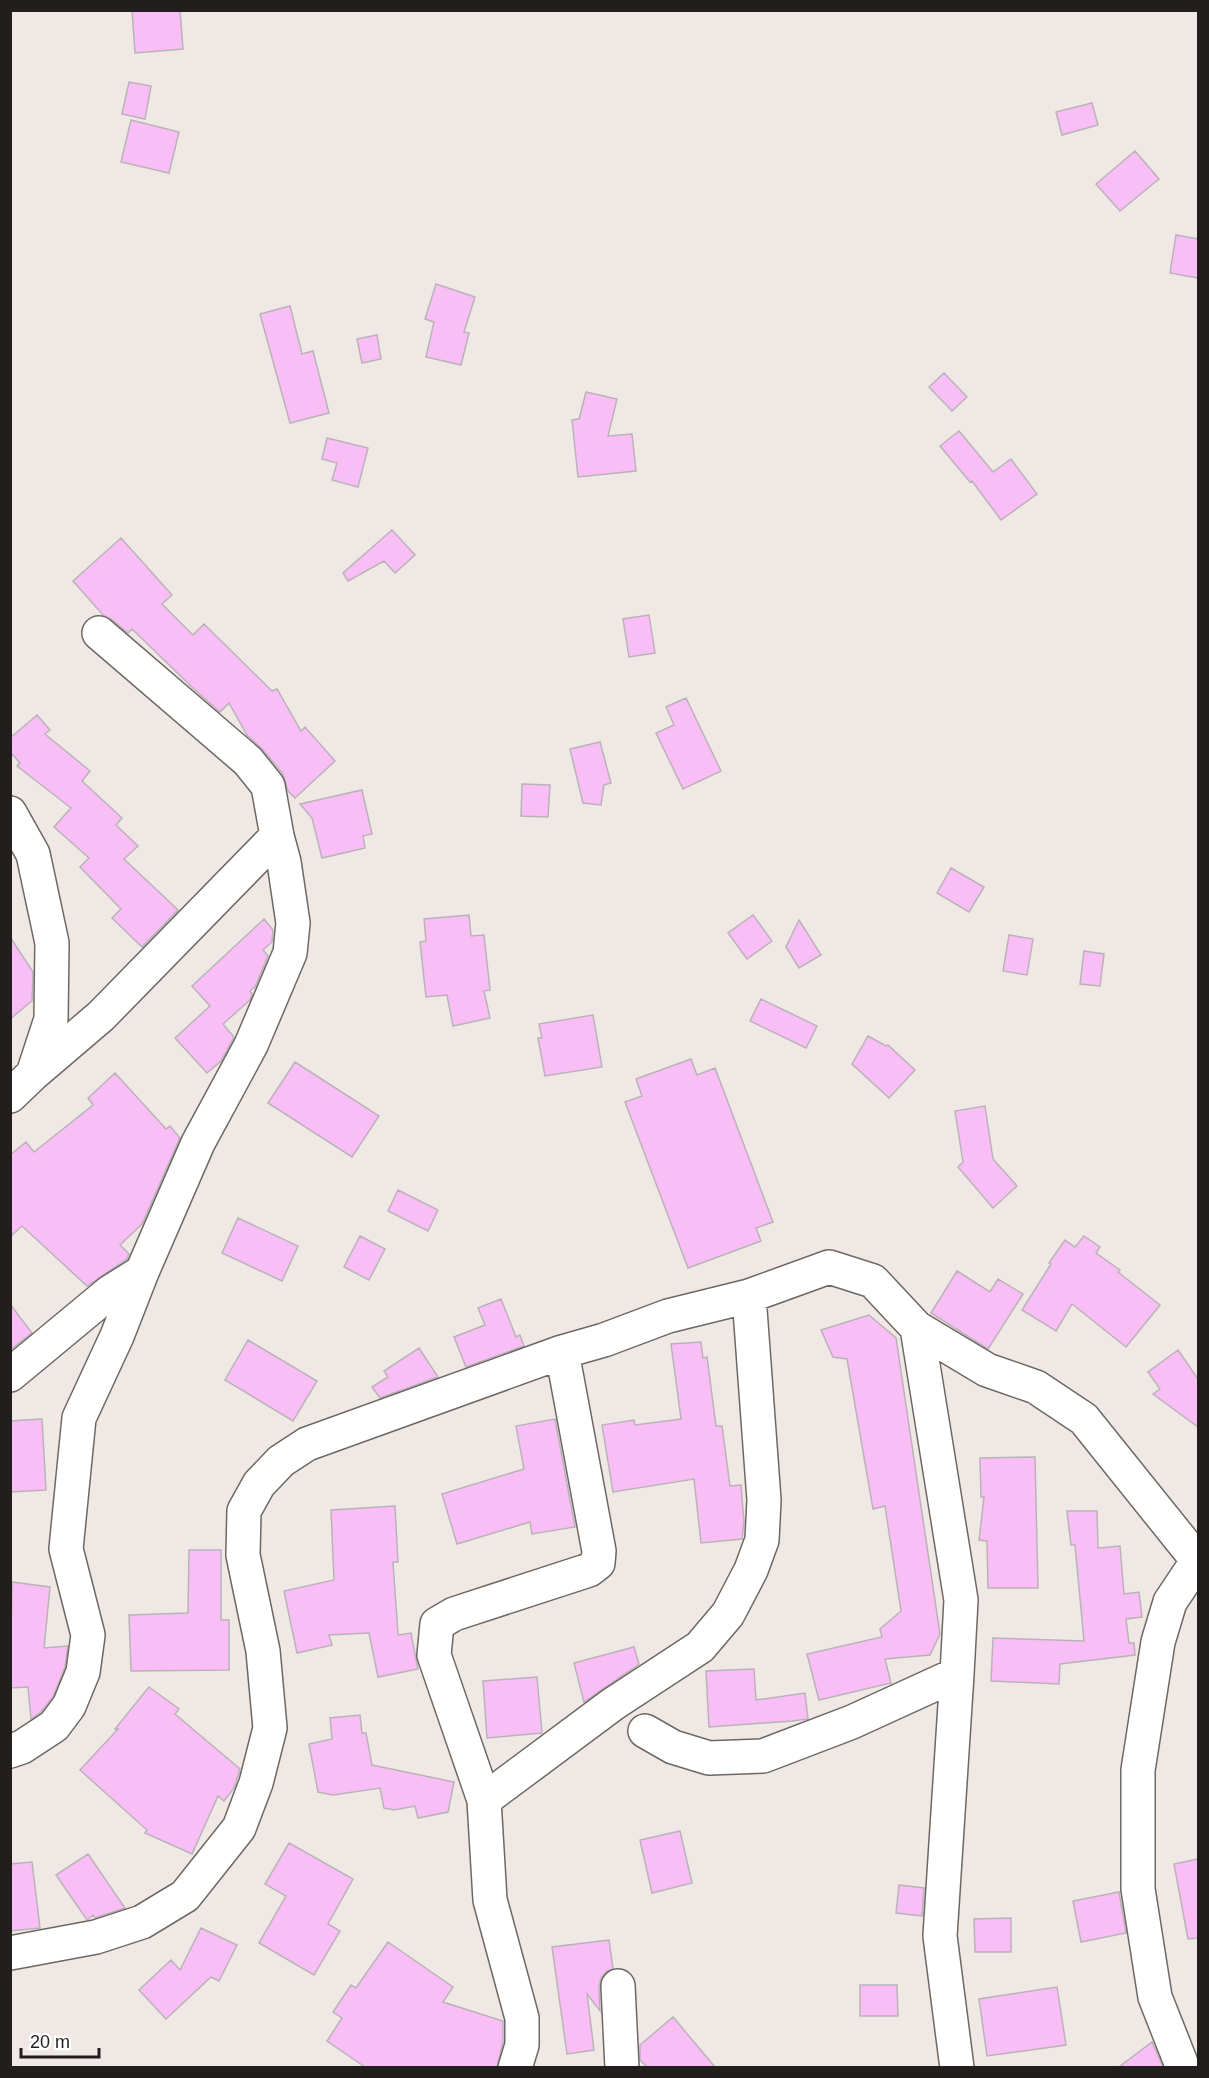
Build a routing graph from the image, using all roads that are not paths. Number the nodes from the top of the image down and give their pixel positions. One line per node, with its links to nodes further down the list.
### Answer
1 (99, 633): 3 (street)
2 (10, 813): 4 (street)
3 (277, 836): 5 (street); 6 (street)
4 (22, 863): 5 (street)
5 (22, 1085)
6 (142, 1272): 10 (street); 14 (street)
7 (749, 1296): 8 (street); 9 (street); 15 (street)
8 (917, 1328): 11 (street); 12 (street)
9 (562, 1352): 15 (street); 16 (street)
10 (10, 1375)
11 (1198, 1560): 21 (street)
12 (957, 1674): 13 (street); 20 (street)
13 (645, 1731)
14 (10, 1751)
15 (484, 1800): 18 (street)
16 (10, 1953)
17 (618, 1986): 19 (street)
18 (515, 2067)
19 (622, 2067)
20 (957, 2067)
21 (1184, 2067)

